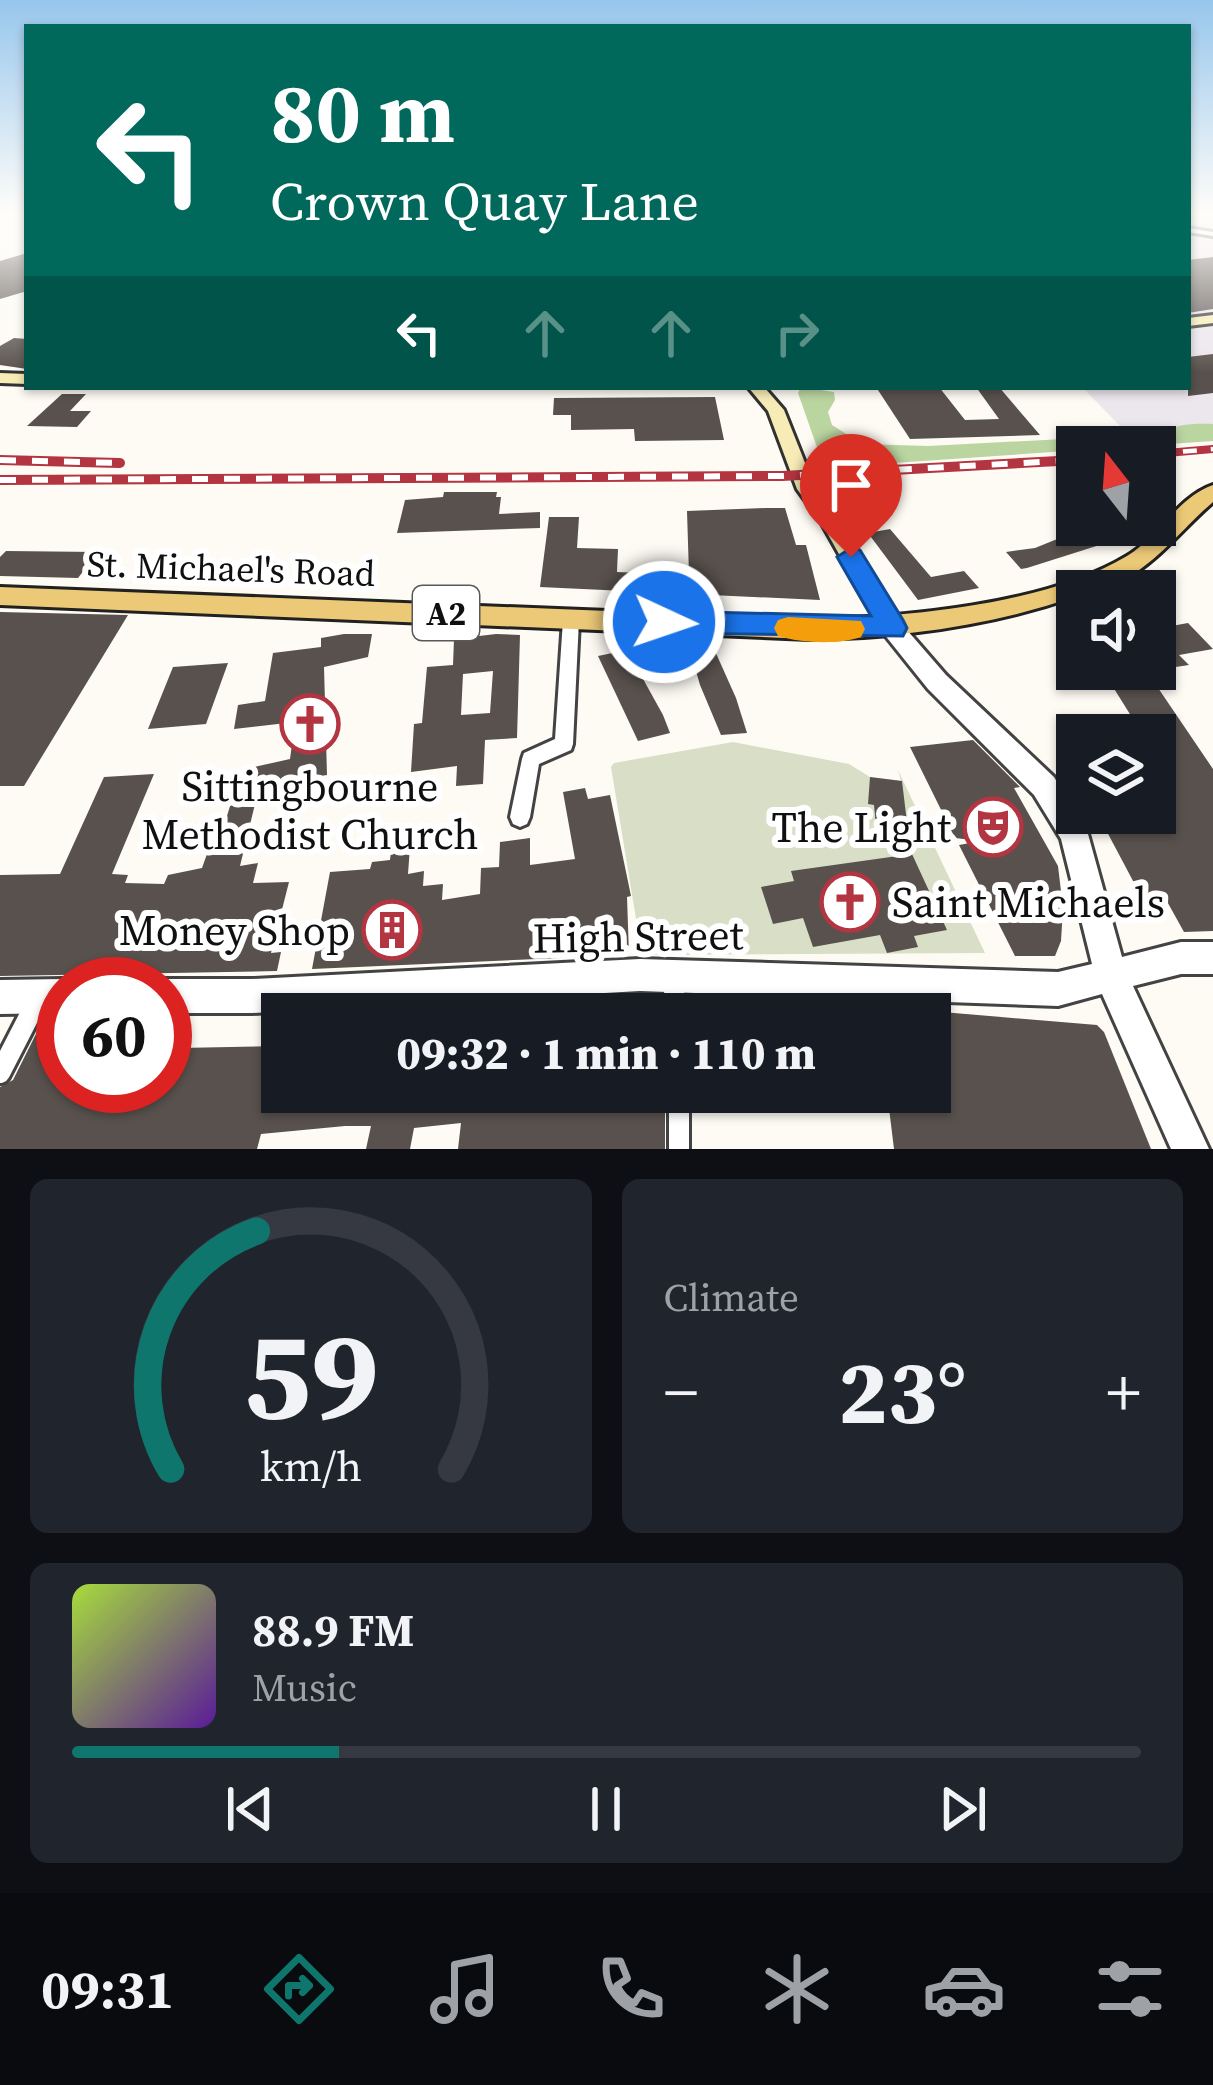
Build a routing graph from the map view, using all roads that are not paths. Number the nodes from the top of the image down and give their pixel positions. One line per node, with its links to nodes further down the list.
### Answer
1 (759, 390): 3 (main road)
2 (779, 390): 3 (main road)
3 (776, 410): 7 (main road)
4 (1213, 492): 7 (main road, St. Michael's Road / A2)
5 (0, 596): 6 (main road, St. Michael's Road / A2)
6 (571, 620): 7 (main road, St. Michael's Road / A2); 8 (street)
7 (892, 628): 10 (street)
8 (520, 817)
9 (1213, 958): 10 (street, High Street)
10 (1112, 979): 12 (street, High Street); 18 (street)
11 (36, 996): 13 (street)
12 (192, 996)
13 (0, 997)
14 (36, 1018): 15 (street)
15 (0, 1072)
16 (679, 1113): 17 (street)
17 (680, 1149)
18 (1190, 1149)

